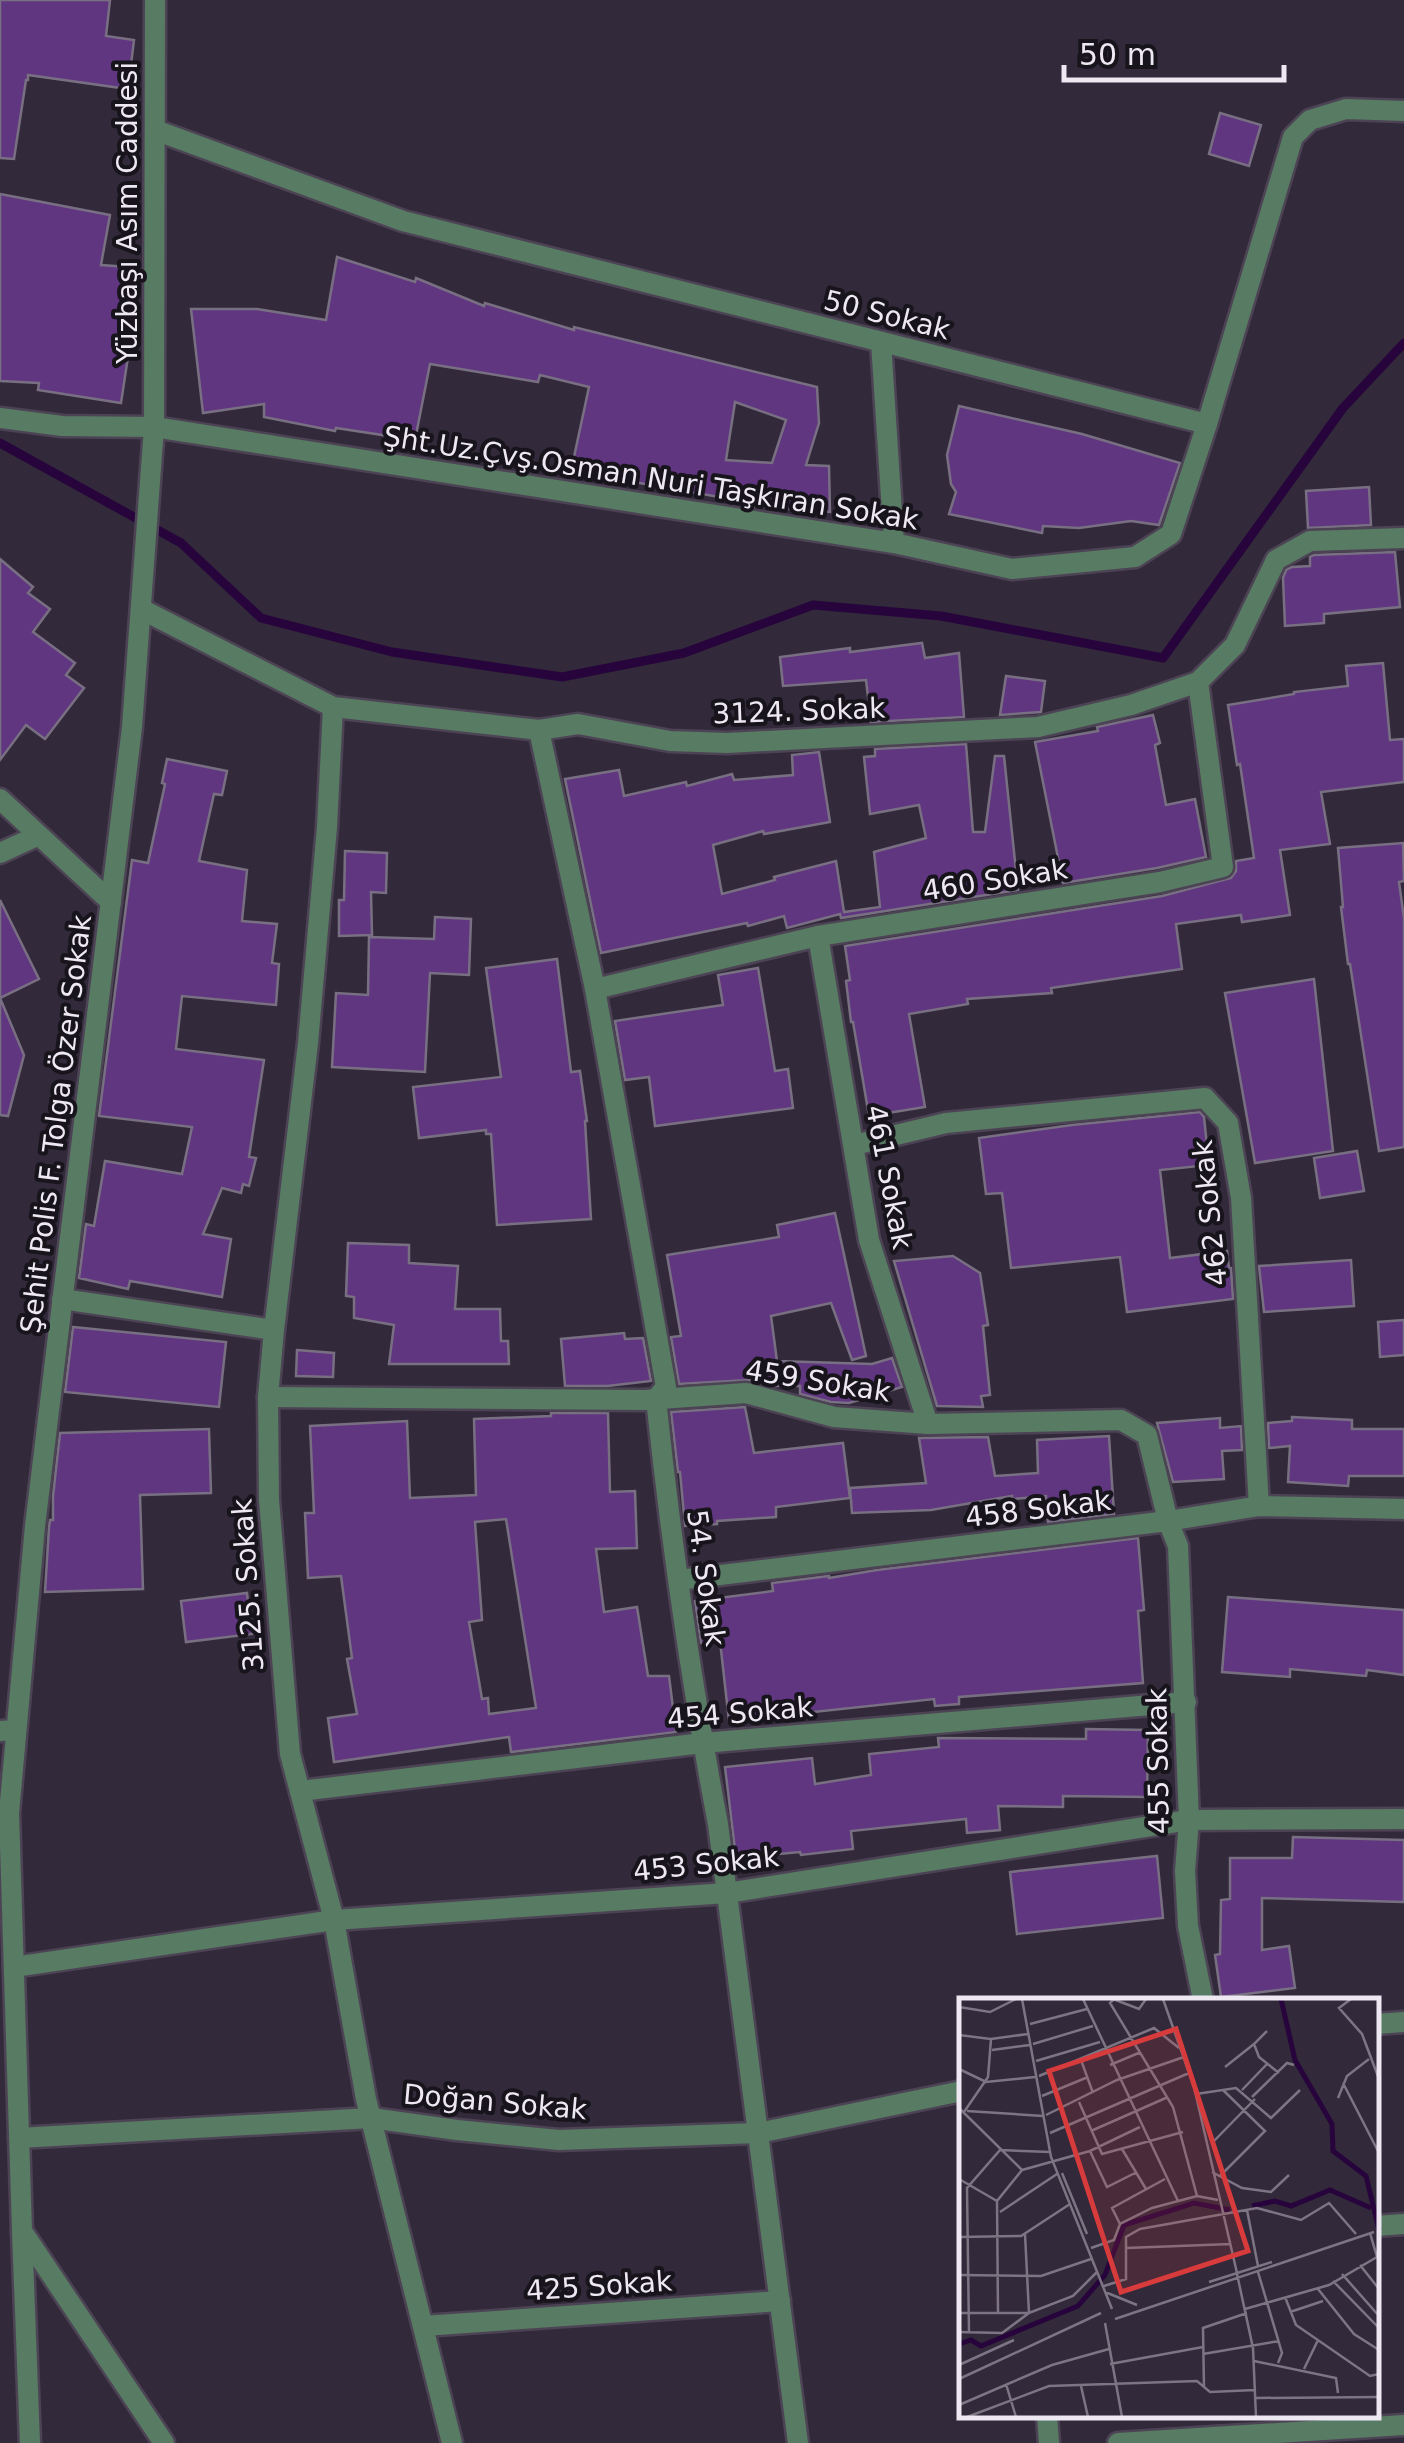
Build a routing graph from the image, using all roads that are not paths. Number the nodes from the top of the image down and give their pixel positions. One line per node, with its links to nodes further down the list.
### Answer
1 (155, 0): 3 (street, Yüzbaşı Asım Caddesi)
2 (1404, 111): 6 (street)
3 (155, 130): 4 (street, 50 Sokak); 7 (street, Yüzbaşı Asım Caddesi)
4 (881, 342): 6 (street, 50 Sokak); 9 (street)
5 (0, 418): 7 (street, Şht.Uz.Çvş.Osman Nuri Taşkıran Sokak)
6 (1207, 424): 9 (street, Şht.Uz.Çvş.Osman Nuri Taşkıran Sokak)
7 (154, 427): 9 (street, Şht.Uz.Çvş.Osman Nuri Taşkıran Sokak); 10 (street, Şehit Polis F. Tolga Özer Sokak)
8 (1404, 538): 11 (street, 3124. Sokak)
9 (894, 543)
10 (141, 609): 12 (street, 3124. Sokak); 17 (street, Şehit Polis F. Tolga Özer Sokak)
11 (1198, 682): 13 (street, 3124. Sokak); 18 (street, 460 Sokak)
12 (333, 707): 13 (street, 3124. Sokak); 22 (street, 3125. Sokak)
13 (539, 730): 19 (street, 54. Sokak)
14 (0, 799): 15 (street)
15 (37, 836): 16 (street); 17 (street)
16 (0, 852)
17 (110, 902): 21 (street, Şehit Polis F. Tolga Özer Sokak)
18 (818, 936): 19 (street, 460 Sokak); 20 (street, 461 Sokak)
19 (595, 988): 24 (street, 54. Sokak)
20 (854, 1145): 25 (street, 461 Sokak); 26 (street, 462 Sokak)
21 (62, 1299): 22 (street); 31 (street, Şehit Polis F. Tolga Özer Sokak)
22 (274, 1330): 23 (street, 3125. Sokak)
23 (268, 1397): 24 (street, 459 Sokak); 33 (street, 3125. Sokak)
24 (656, 1399): 25 (street, 459 Sokak); 29 (street, 54. Sokak)
25 (928, 1424): 28 (street, 459 Sokak)
26 (1259, 1506): 27 (street, 458 Sokak); 28 (street, 458 Sokak)
27 (1404, 1509)
28 (1168, 1521): 29 (street, 458 Sokak); 30 (street, 455 Sokak)
29 (678, 1580): 32 (street, 54. Sokak)
30 (1186, 1702): 32 (street, 454 Sokak); 34 (street, 455 Sokak)
31 (8, 1730): 38 (street, Şehit Polis F. Tolga Özer Sokak)
32 (702, 1743): 33 (street, 454 Sokak); 36 (street, 54. Sokak)
33 (300, 1791): 37 (street, 3125. Sokak)
34 (1189, 1820): 35 (street, 453 Sokak); 36 (street, 453 Sokak); 39 (street, 455 Sokak)
35 (1404, 1820)
36 (727, 1893): 37 (street, 453 Sokak); 44 (street, 54. Sokak)
37 (334, 1920): 38 (street, 453 Sokak); 43 (street, 3125. Sokak)
38 (14, 1967): 45 (street, Şehit Polis F. Tolga Özer Sokak)
39 (1204, 1998)
40 (1404, 2022): 41 (street)
41 (1379, 2024)
42 (959, 2091): 44 (street, Doğan Sokak)
43 (371, 2118): 44 (street, Doğan Sokak); 45 (street, Doğan Sokak); 50 (street, 3125. Sokak)
44 (758, 2133): 49 (street, 54. Sokak)
45 (19, 2138): 48 (street, Şehit Polis F. Tolga Özer Sokak)
46 (1404, 2224): 47 (street)
47 (1379, 2226)
48 (22, 2232): 53 (street, Şehit Polis F. Tolga Özer Sokak); 54 (street)
49 (780, 2301): 50 (street, 425 Sokak); 56 (street, 54. Sokak)
50 (423, 2326): 55 (street, 3125. Sokak)
51 (1047, 2418): 57 (street)
52 (1404, 2425): 58 (street)
53 (30, 2443)
54 (164, 2443)
55 (452, 2443)
56 (798, 2443)
57 (1049, 2443)
58 (1118, 2443)

